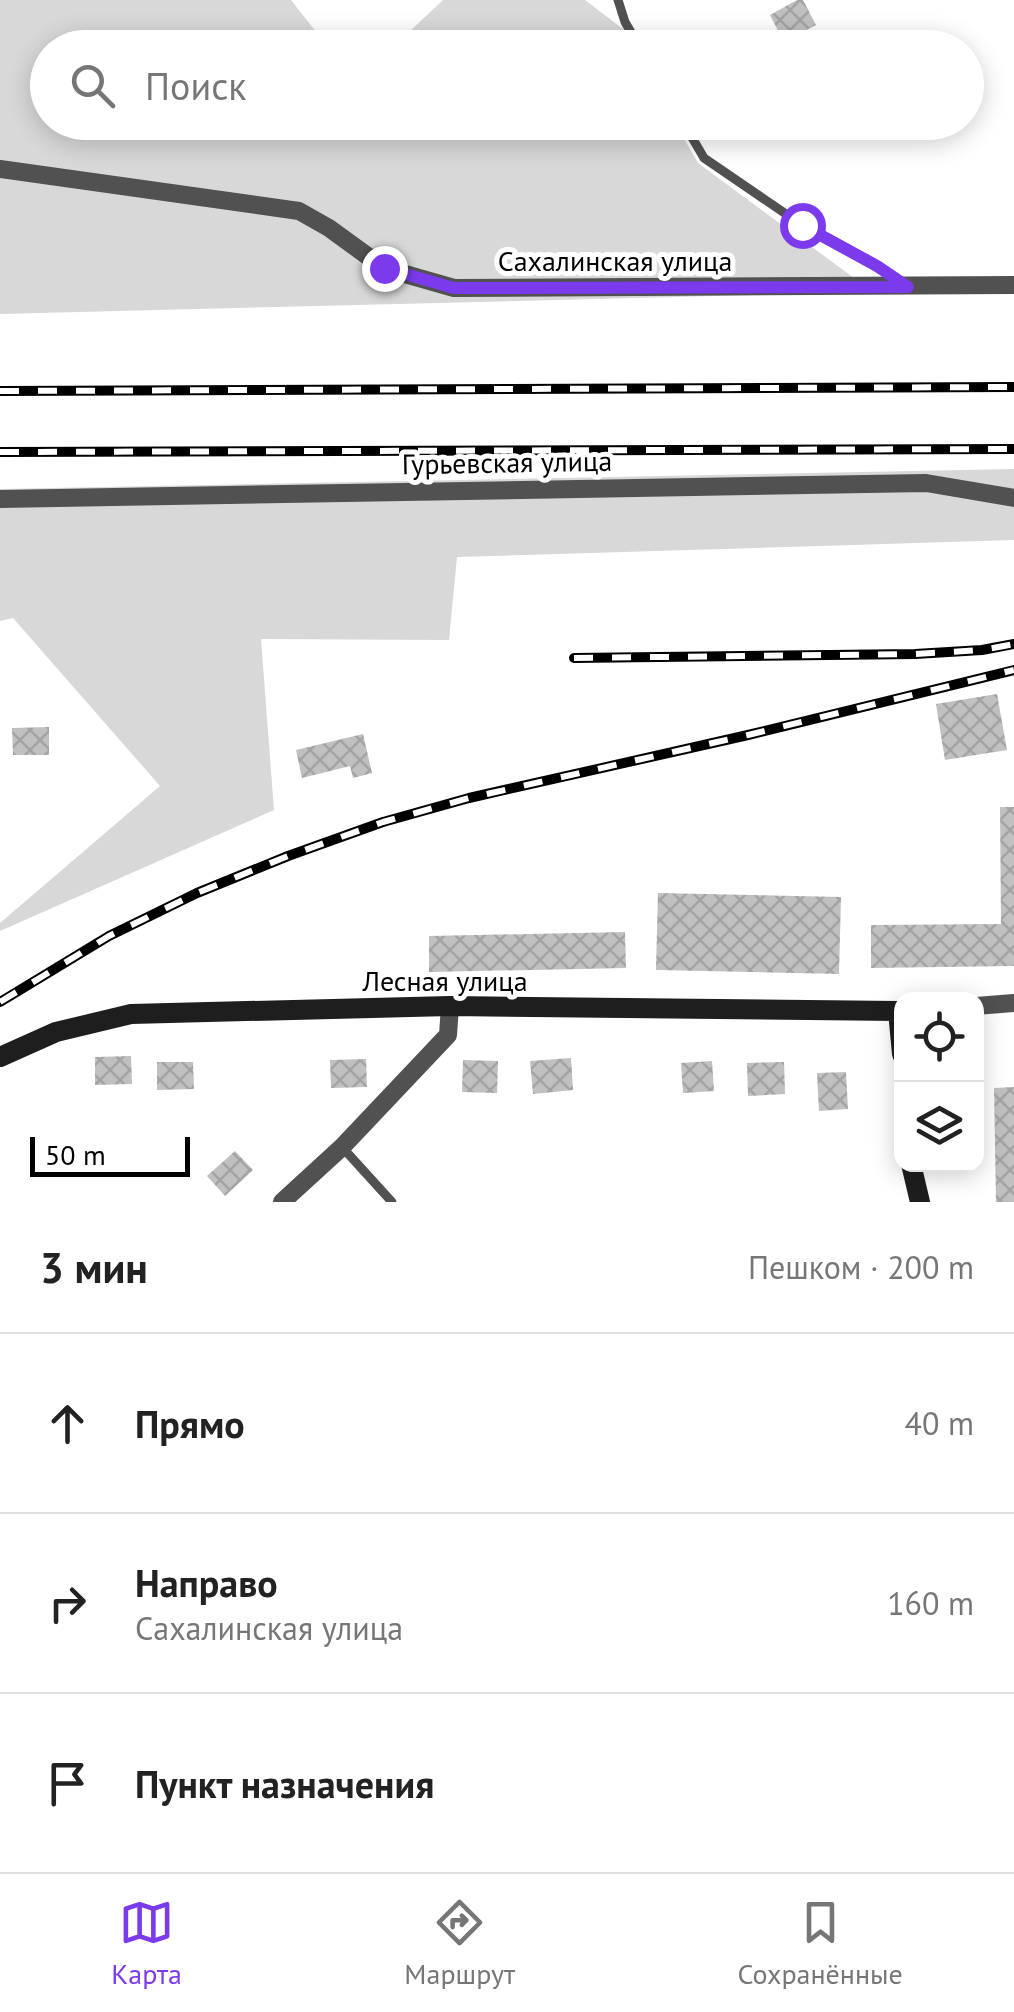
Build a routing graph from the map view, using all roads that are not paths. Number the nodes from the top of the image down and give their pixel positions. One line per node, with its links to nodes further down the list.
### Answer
1 (618, 0): 2 (lane)
2 (630, 30)
3 (694, 140): 6 (lane)
4 (0, 169): 6 (street, Сахалинская улица)
5 (1014, 284): 6 (street, Сахалинская улица)
6 (908, 287)
7 (0, 498): 8 (street, Гурьевская улица)
8 (1014, 498)
9 (1014, 1003): 10 (street)
10 (984, 1005)
11 (450, 1006): 12 (main road, Лесная улица); 13 (main road, Лесная улица); 14 (street)
12 (894, 1011)
13 (0, 1057)
14 (342, 1147): 16 (street); 17 (lane)
15 (913, 1172): 18 (main road)
16 (282, 1202)
17 (392, 1202)
18 (920, 1202)

